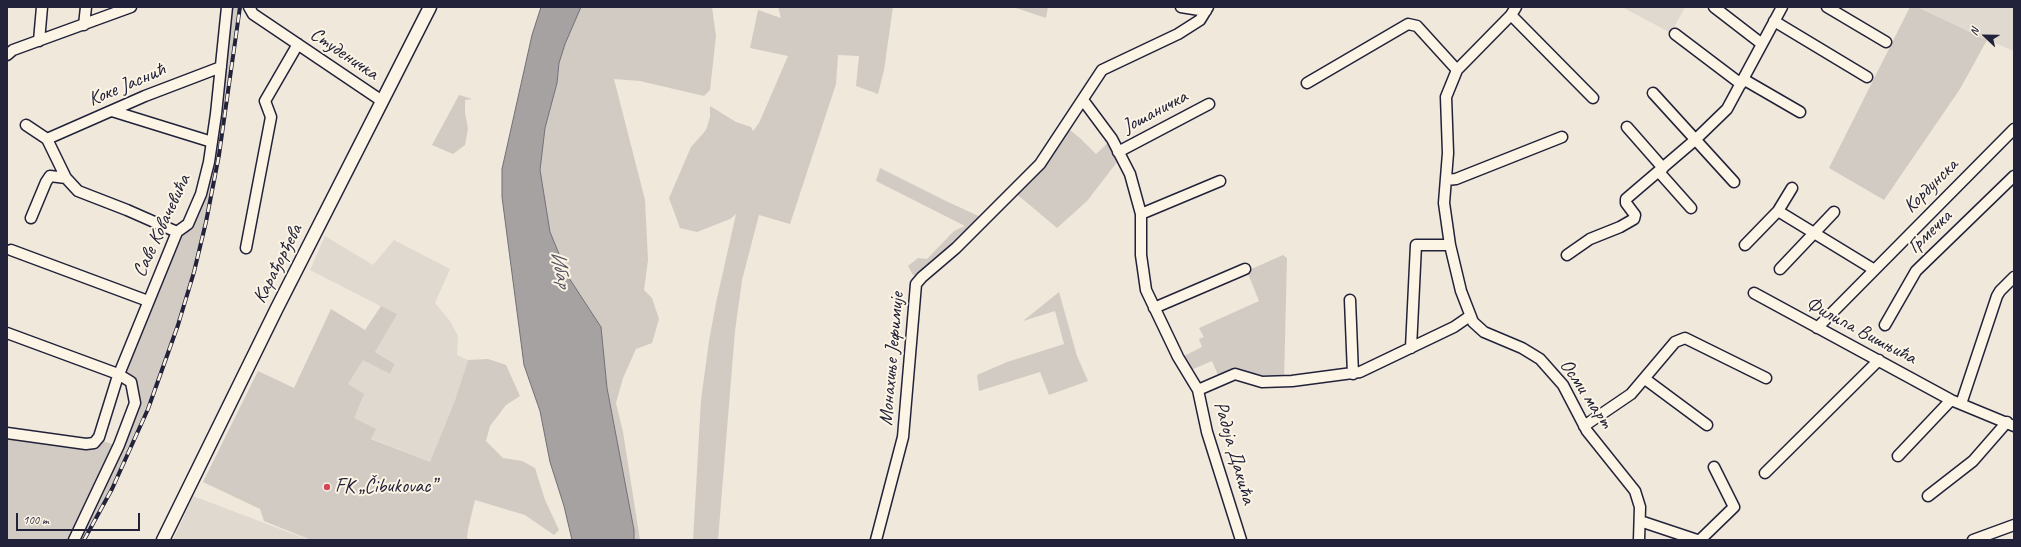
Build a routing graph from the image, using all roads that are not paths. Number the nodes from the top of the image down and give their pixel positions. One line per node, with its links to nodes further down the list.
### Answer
1 (42, 7): 16 (street)
2 (86, 7): 14 (street)
3 (131, 7): 14 (street)
4 (227, 7): 21 (street, Саве Ковачевића)
5 (249, 7): 18 (street, Студеничка)
6 (430, 7): 29 (street, Карађорђева)
7 (1181, 7): 11 (street)
8 (1714, 7): 19 (street)
9 (1782, 7): 13 (street)
10 (1827, 7): 17 (street)
11 (1207, 9): 28 (street)
12 (1514, 11): 22 (street, Осми март); 27 (street, Осми март)
13 (1774, 21): 19 (street); 23 (street)
14 (84, 25): 16 (street)
15 (1675, 34): 24 (street)
16 (38, 41): 20 (street)
17 (1886, 42)
18 (298, 44): 29 (street, Студеничка); 57 (street)
19 (1762, 44): 24 (street)
20 (7, 55)
21 (221, 67): 31 (street, Коке Јаснић); 39 (street, Саве Ковачевића)
22 (1457, 70): 25 (street); 44 (street, Осми март)
23 (1867, 77)
24 (1742, 81): 32 (street); 38 (street)
25 (1307, 83)
26 (1653, 93): 38 (street)
27 (1593, 98)
28 (1083, 100): 40 (street, Јошаничка); 92 (street, Монахиње Јефимије)
29 (382, 101): 91 (street, Карађорђева)
30 (1209, 104): 40 (street, Јошаничка)
31 (112, 111): 37 (street, Коке Јаснић); 39 (street)
32 (1800, 112)
33 (26, 125): 37 (street)
34 (1627, 127): 41 (street)
35 (2014, 129): 62 (street, Кордунска)
36 (1562, 137): 44 (street)
37 (48, 139): 43 (street)
38 (1695, 140): 41 (street); 46 (street)
39 (212, 142): 53 (street, Саве Ковачевића)
40 (1118, 152): 51 (street, Јошаничка)
41 (1661, 170): 48 (street); 59 (street)
42 (2014, 176): 69 (street, Грмечка)
43 (66, 178): 52 (street); 53 (street)
44 (1446, 180): 55 (street, Осми март)
45 (1220, 181): 51 (street)
46 (1734, 182)
47 (1792, 188): 49 (street)
48 (1691, 208)
49 (1778, 211): 54 (street); 56 (street)
50 (1834, 212): 54 (street)
51 (1141, 214): 67 (street, Јошаничка)
52 (31, 218)
53 (176, 232): 66 (street, Саве Ковачевића)
54 (1814, 232): 61 (street); 62 (street)
55 (1450, 245): 68 (street, Осми март); 72 (street)
56 (1745, 245)
57 (246, 248)
58 (11, 250): 66 (street)
59 (1567, 255)
60 (1245, 269): 67 (street)
61 (1780, 269)
62 (1873, 269): 70 (street, Кордунска)
63 (2014, 277): 79 (street)
64 (1754, 294): 70 (street, Филипа Вишњића)
65 (1350, 300): 75 (street)
66 (148, 301): 74 (street, Саве Ковачевића)
67 (1154, 308): 78 (street, Јошаничка)
68 (1470, 316): 72 (street, Радоја Дакића); 82 (street, Осми март)
69 (1885, 325)
70 (1817, 328): 73 (street, Филипа Вишњића)
71 (7, 333): 74 (street)
72 (1411, 348): 75 (street, Радоја Дакића)
73 (1879, 360): 79 (street, Филипа Вишњића); 86 (street)
74 (118, 374): 83 (street, Саве Ковачевића); 90 (street)
75 (1353, 374): 78 (street, Радоја Дакића)
76 (1766, 378): 77 (street)
77 (1645, 379): 81 (street); 82 (street)
78 (1198, 390): 93 (street, Радоја Дакића)
79 (1956, 402): 80 (street, Филипа Вишњића); 84 (street)
80 (2012, 422): 87 (street)
81 (1707, 425)
82 (1584, 426): 88 (street, Осми март)
83 (7, 433)
84 (1898, 456)
85 (1714, 467): 96 (street)
86 (1765, 473)
87 (1928, 496)
88 (1640, 521): 94 (street, Осми март); 95 (street)
89 (2014, 525): 97 (street)
90 (74, 540)
91 (163, 540)
92 (876, 540)
93 (1241, 540)
94 (1639, 540)
95 (1697, 540)
96 (1700, 540)
97 (1973, 540)

